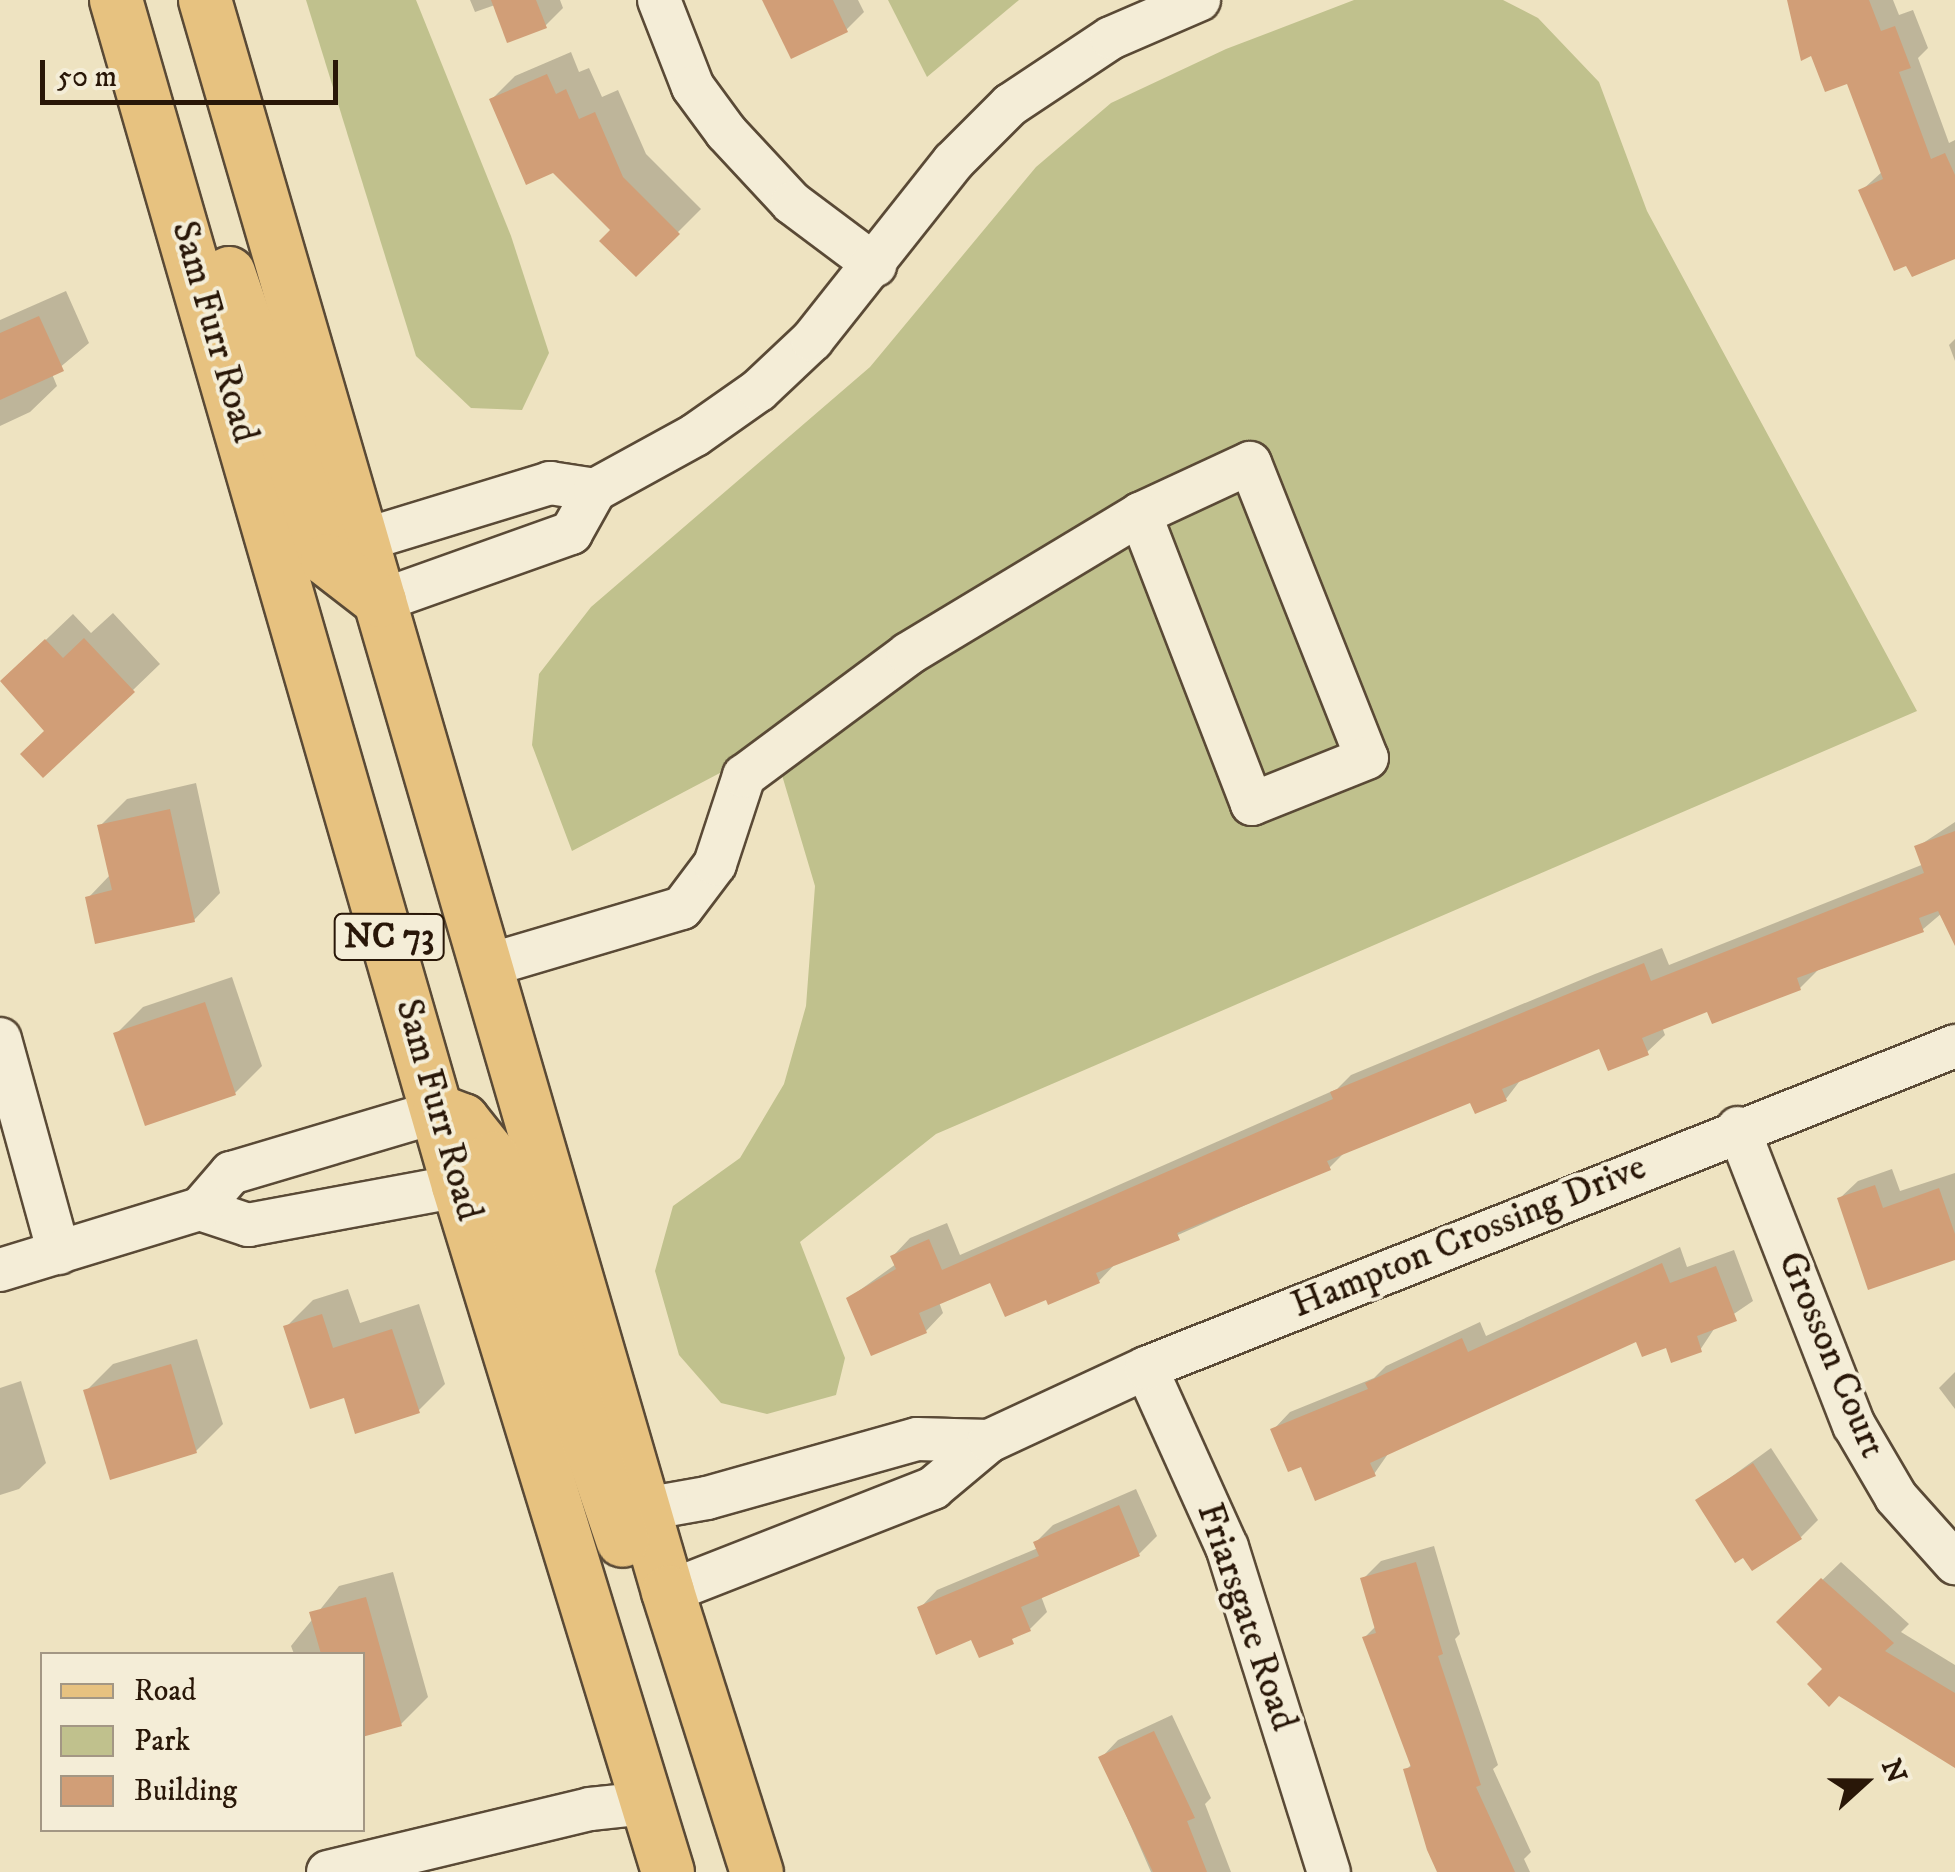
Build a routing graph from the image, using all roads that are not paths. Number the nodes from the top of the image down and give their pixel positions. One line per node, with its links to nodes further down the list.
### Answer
1 (116, 0): 14 (main road, Sam Furr Road / NC 73)
2 (126, 0): 10 (main road)
3 (205, 0): 9 (main road, NC 73)
4 (659, 0): 6 (street)
5 (1199, 0): 6 (street)
6 (875, 265): 7 (street)
7 (595, 490): 9 (street); 10 (street)
8 (1140, 514): 8 (street); 11 (street)
9 (364, 540): 10 (main road, NC 73)
10 (380, 601): 11 (main road, NC 73)
11 (486, 966): 22 (main road, NC 73)
12 (0, 1039): 18 (street)
13 (1955, 1046): 15 (street, Hampton Crossing Drive)
14 (439, 1111): 16 (main road, Sam Furr Road / NC 73); 17 (street); 28 (main road)
15 (1738, 1128): 20 (street, Hampton Crossing Drive); 23 (street, Grosson Court)
16 (458, 1186): 17 (street); 25 (main road, Sam Furr Road / NC 73)
17 (200, 1209): 18 (street)
18 (58, 1253): 19 (street)
19 (0, 1270)
20 (1146, 1368): 21 (street, Hampton Crossing Drive); 29 (street, Friarsgate Road)
21 (989, 1441): 22 (street, Hampton Crossing Drive); 24 (street, Hampton Crossing Drive)
22 (645, 1508): 24 (main road, NC 73)
23 (1955, 1564)
24 (668, 1592): 28 (main road, NC 73)
25 (646, 1803): 26 (street); 27 (main road, Sam Furr Road / NC 73)
26 (339, 1870)
27 (668, 1872)
28 (756, 1872)
29 (1329, 1872)

